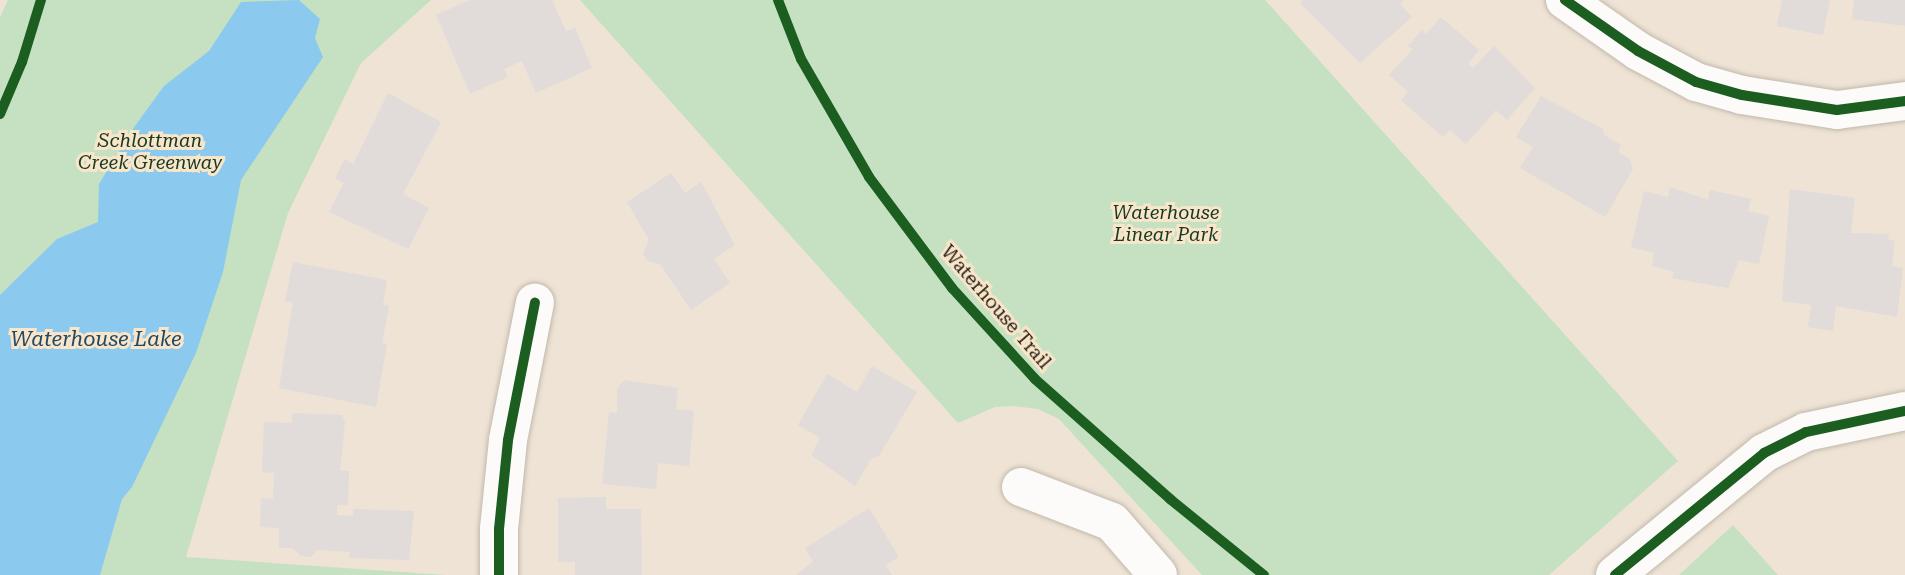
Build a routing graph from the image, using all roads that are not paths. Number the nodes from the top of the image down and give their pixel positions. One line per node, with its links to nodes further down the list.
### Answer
1 (1565, 0): 2 (street)
2 (1905, 101)
3 (535, 303): 6 (street)
4 (1905, 411): 8 (street)
5 (1021, 487): 7 (street)
6 (499, 575)
7 (1158, 575)
8 (1615, 575)

